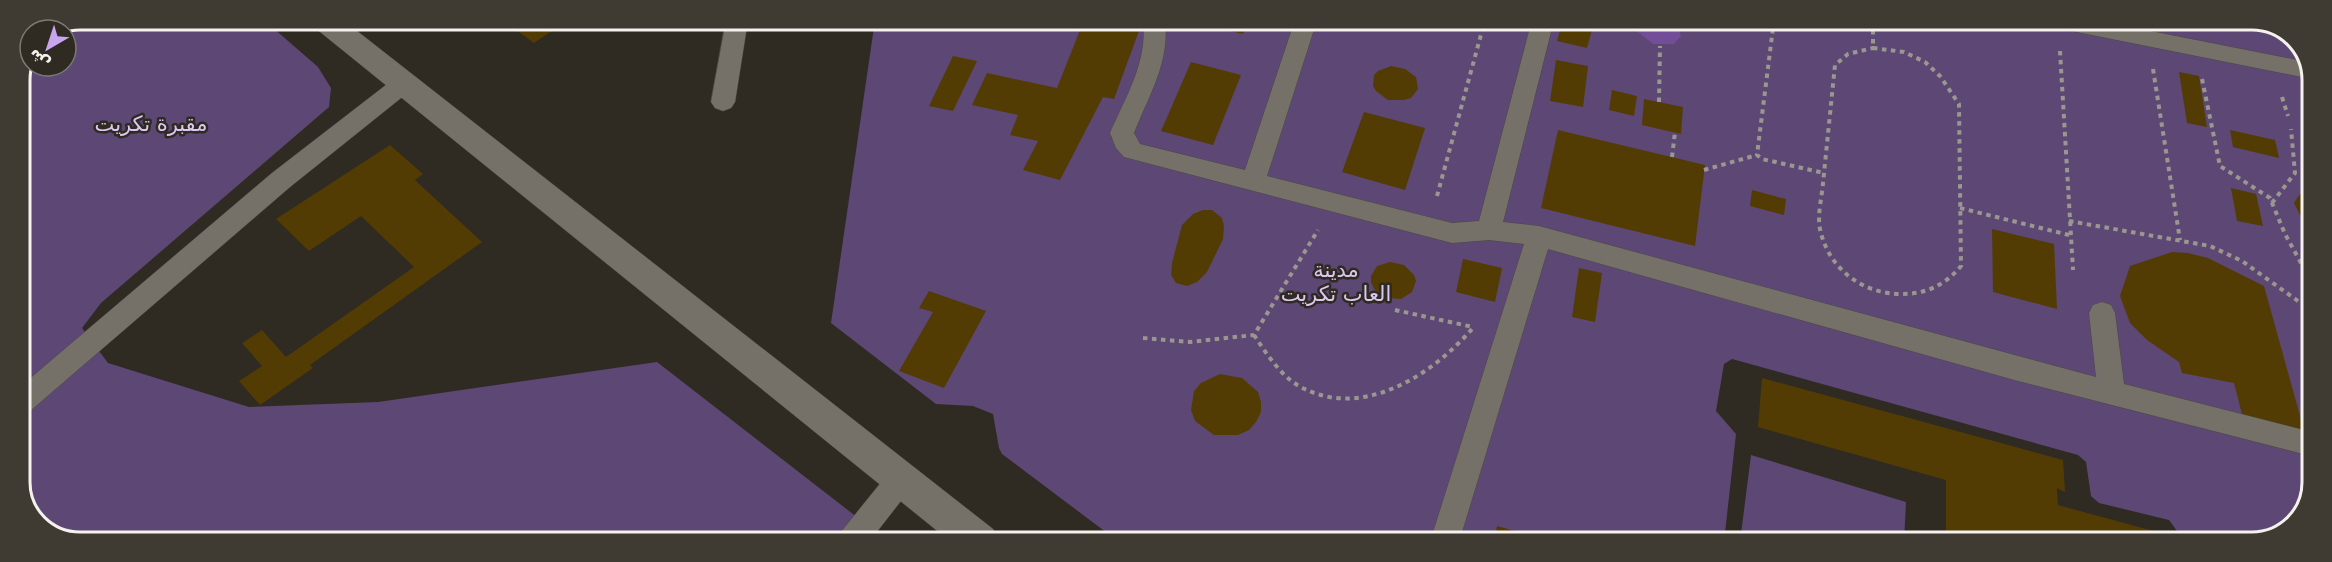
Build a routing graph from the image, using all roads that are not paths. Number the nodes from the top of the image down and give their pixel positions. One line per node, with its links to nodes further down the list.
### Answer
1 (336, 30): 8 (street)
2 (735, 30): 9 (lane)
3 (1155, 30): 10 (lane)
4 (1303, 30): 10 (lane)
5 (1540, 30): 11 (lane)
6 (2107, 30): 7 (lane)
7 (2300, 69)
8 (403, 84): 15 (lane); 17 (street)
9 (723, 102)
10 (1253, 182): 11 (lane)
11 (1489, 230): 12 (lane)
12 (1539, 236): 14 (lane); 20 (lane)
13 (2102, 313): 14 (lane)
14 (2110, 392): 16 (lane)
15 (30, 393)
16 (2302, 442)
17 (901, 480): 18 (lane); 19 (street)
18 (859, 532)
19 (967, 532)
20 (1447, 532)

